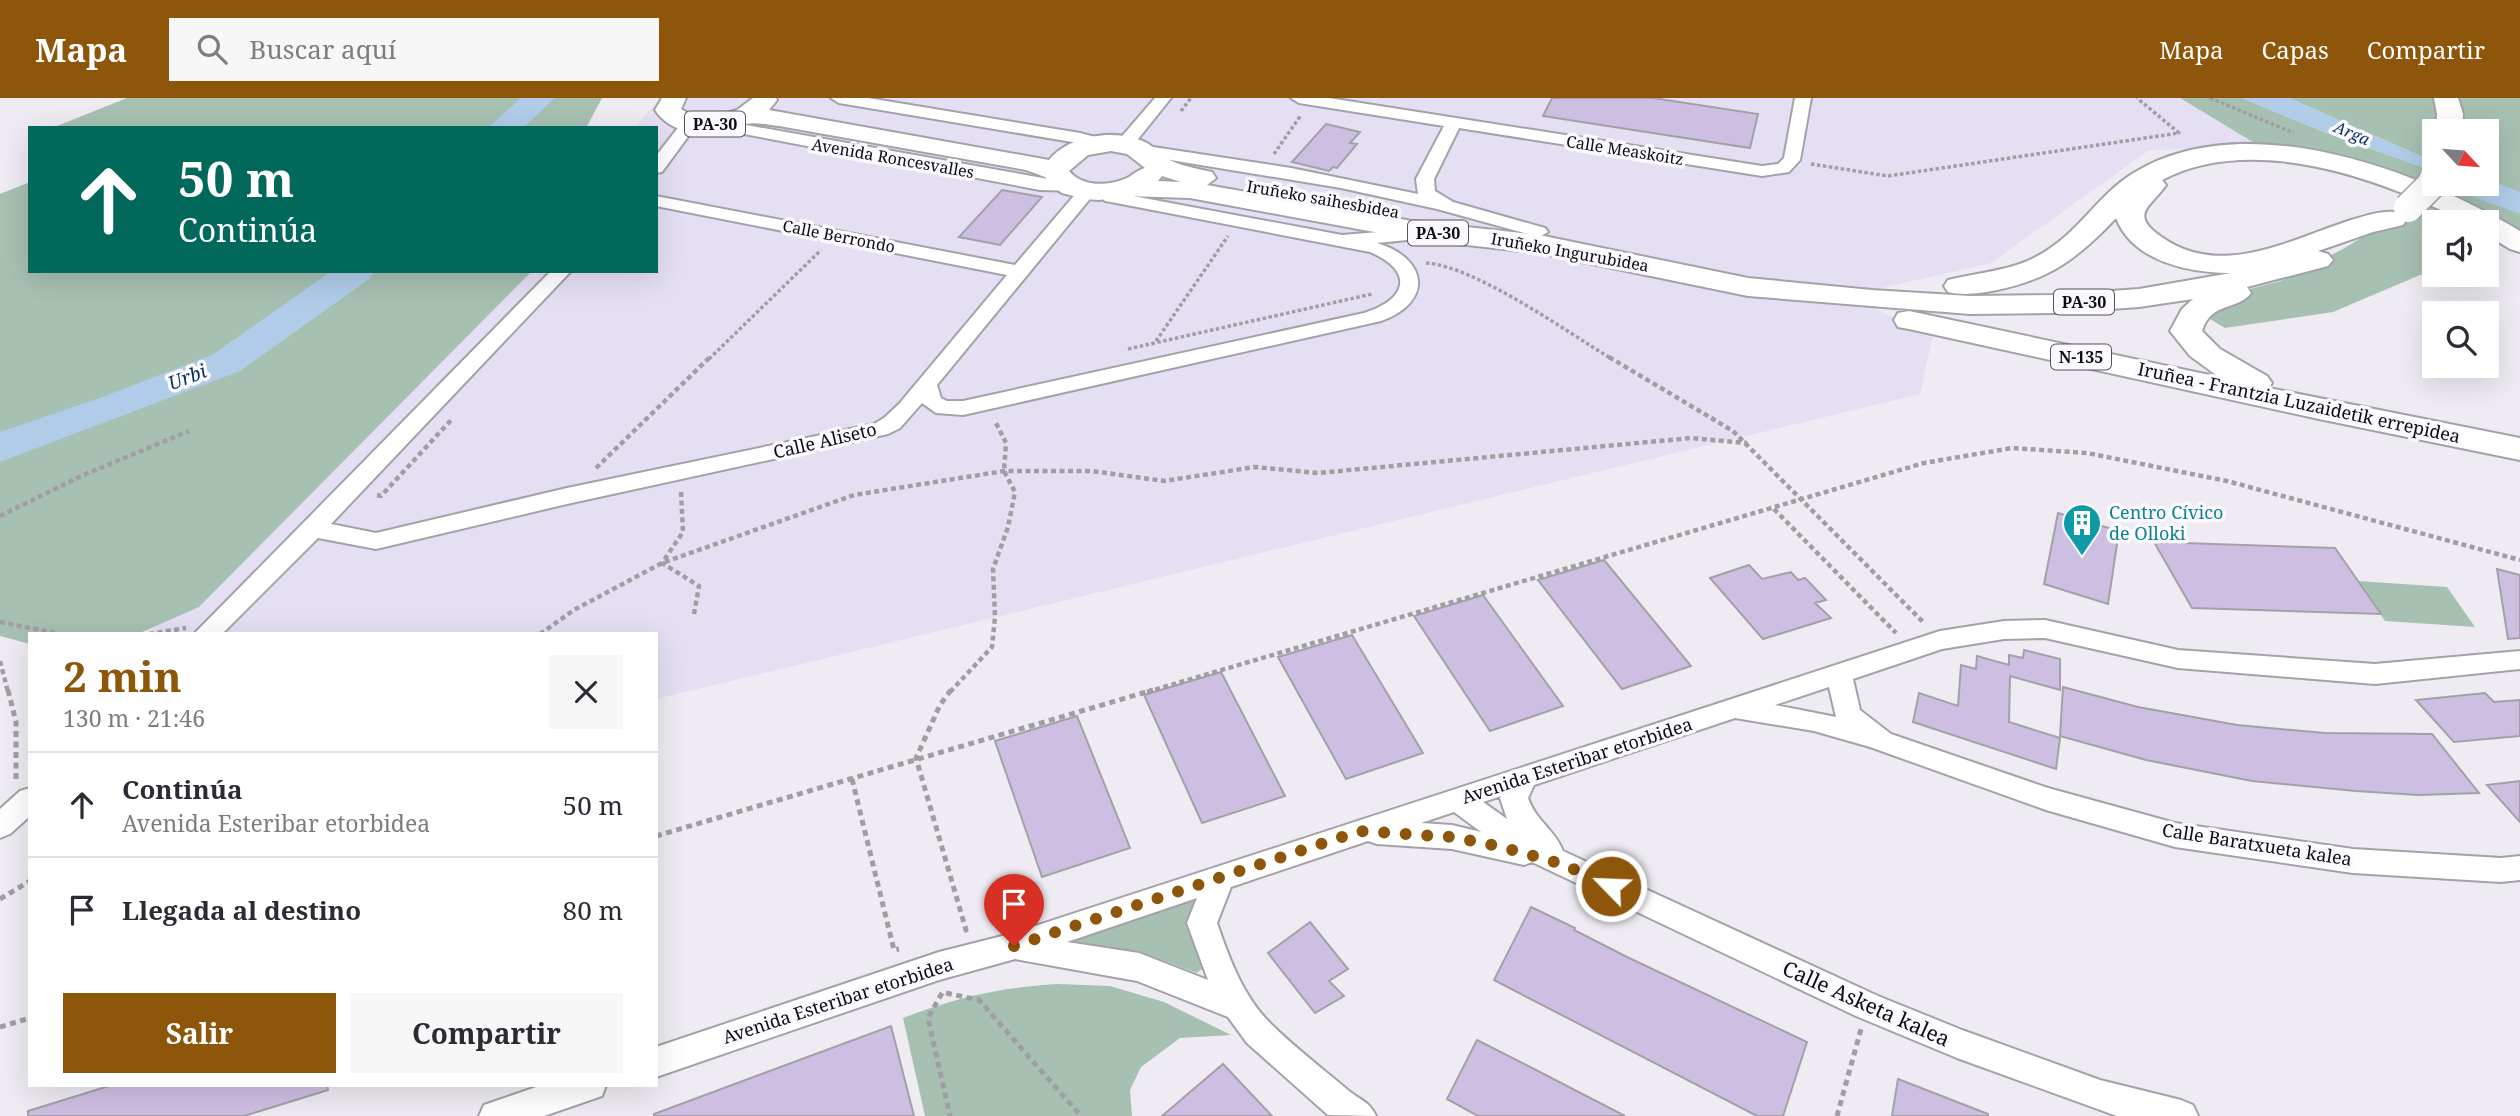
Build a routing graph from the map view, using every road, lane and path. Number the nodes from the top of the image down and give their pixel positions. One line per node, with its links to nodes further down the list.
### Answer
1 (765, 98): 9 (highway, PA-30)
2 (772, 98): 17 (highway, PA-30)
3 (839, 98): 12 (street)
4 (1163, 98): 12 (street)
5 (1803, 98): 13 (street)
6 (2137, 98): 13 (path)
7 (1305, 99): 10 (street, Calle Measkoitz); 15 (path)
8 (669, 100): 11 (highway, PA-30)
9 (746, 116): 11 (highway, PA-30); 17 (highway, PA-30)
10 (1454, 123): 13 (street, Calle Measkoitz); 20 (street)
11 (701, 124): 14 (street); 17 (street, Avenida Roncesvalles)
12 (1129, 150): 15 (street); 17 (highway, PA-30); 17 (highway); 25 (highway, Iruñeko saihesbidea / PA-30)
13 (1792, 160)
14 (658, 166)
15 (1261, 169): 20 (street)
16 (2362, 171): 21 (highway); 22 (highway); 34 (highway)
17 (1086, 180): 23 (street, Avenida Roncesvalles); 26 (highway, Iruñeko Ingurubidea / PA-30); 32 (street)
18 (2422, 193): 22 (highway, PA-30, bridge)
19 (658, 201): 27 (street, Calle Berrondo)
20 (1445, 204): 25 (street)
21 (2459, 210)
22 (2400, 213): 30 (highway, PA-30)
23 (1238, 221): 28 (street, Avenida Roncesvalles); 36 (path)
24 (2499, 231): 29 (highway)
25 (1539, 232): 34 (highway, Iruñeko Ingurubidea / PA-30)
26 (1436, 233): 28 (street, Avenida Roncesvalles); 34 (highway, Iruñeko Ingurubidea / PA-30)
27 (837, 235): 32 (street, Calle Berrondo); 46 (path)
28 (1342, 240): 31 (street)
29 (2520, 243)
30 (2318, 260): 34 (highway, Iruñeko Ingurubidea / PA-30); 40 (highway)
31 (1406, 266): 39 (street); 42 (path)
32 (1021, 272): 38 (street)
33 (560, 273): 50 (street)
34 (1750, 281): 40 (highway, Iruñea - Frantzia Luzaidetik errepidea / N-135)
35 (1377, 292): 36 (path)
36 (1156, 341): 37 (path)
37 (1116, 352)
38 (926, 384): 39 (street); 45 (street, Calle Aliseto)
39 (982, 404): 44 (path)
40 (2413, 427): 43 (highway, Iruñea - Frantzia Luzaidetik errepidea / N-135)
41 (189, 431): 49 (path)
42 (1747, 443): 44 (path); 47 (path)
43 (2520, 449)
44 (1004, 471): 52 (path); 65 (path)
45 (681, 472): 46 (street, Calle Aliseto); 52 (path)
46 (567, 496): 50 (street, Calle Aliseto)
47 (1804, 500): 48 (path); 51 (path); 58 (path)
48 (1774, 509): 59 (path); 65 (path)
49 (0, 516)
50 (313, 529): 56 (street)
51 (2520, 560)
52 (662, 563): 53 (path); 57 (path)
53 (694, 614)
54 (0, 622): 55 (path)
55 (50, 632)
56 (208, 632)
57 (543, 632)
58 (1940, 640): 59 (street, Avenida Esteribar etorbidea); 60 (street, Avenida Esteribar etorbidea)
59 (1912, 650): 62 (street, Avenida Esteribar etorbidea)
60 (2520, 660)
61 (0, 661): 68 (path)
62 (1839, 674): 63 (street, Avenida Esteribar etorbidea); 64 (street, Calle Baratxueta kalea)
63 (1734, 708): 64 (street, Calle Baratxueta kalea); 66 (street, Avenida Esteribar etorbidea)
64 (1882, 741): 74 (street, Calle Baratxueta kalea)
65 (915, 758): 67 (path); 78 (path)
66 (1525, 777): 69 (street, Avenida Esteribar etorbidea); 73 (street, Calle Asketa kalea)
67 (852, 779): 72 (path); 80 (path)
68 (23, 794): 70 (street)
69 (1458, 800): 71 (street, Avenida Esteribar etorbidea); 73 (street, Calle Asketa kalea)
70 (0, 825)
71 (1360, 831): 73 (street, Calle Asketa kalea); 75 (street, Avenida Esteribar etorbidea)
72 (658, 835)
73 (1562, 864): 93 (street, Calle Asketa kalea)
74 (2520, 868)
75 (1221, 876): 79 (street, Avenida Esteribar etorbidea); 82 (street)
76 (28, 882): 77 (path)
77 (0, 899)
78 (955, 933)
79 (1014, 946): 81 (street, Avenida Esteribar etorbidea); 82 (street)
80 (907, 947)
81 (941, 979): 86 (street, Avenida Esteribar etorbidea); 89 (path); 90 (path)
82 (1239, 1007): 91 (street)
83 (28, 1019): 84 (path)
84 (0, 1027)
85 (1857, 1041): 92 (path)
86 (658, 1061)
87 (584, 1087): 88 (street)
88 (496, 1116)
89 (950, 1116)
90 (1081, 1116)
91 (1359, 1116)
92 (1838, 1116)
93 (2181, 1116)

